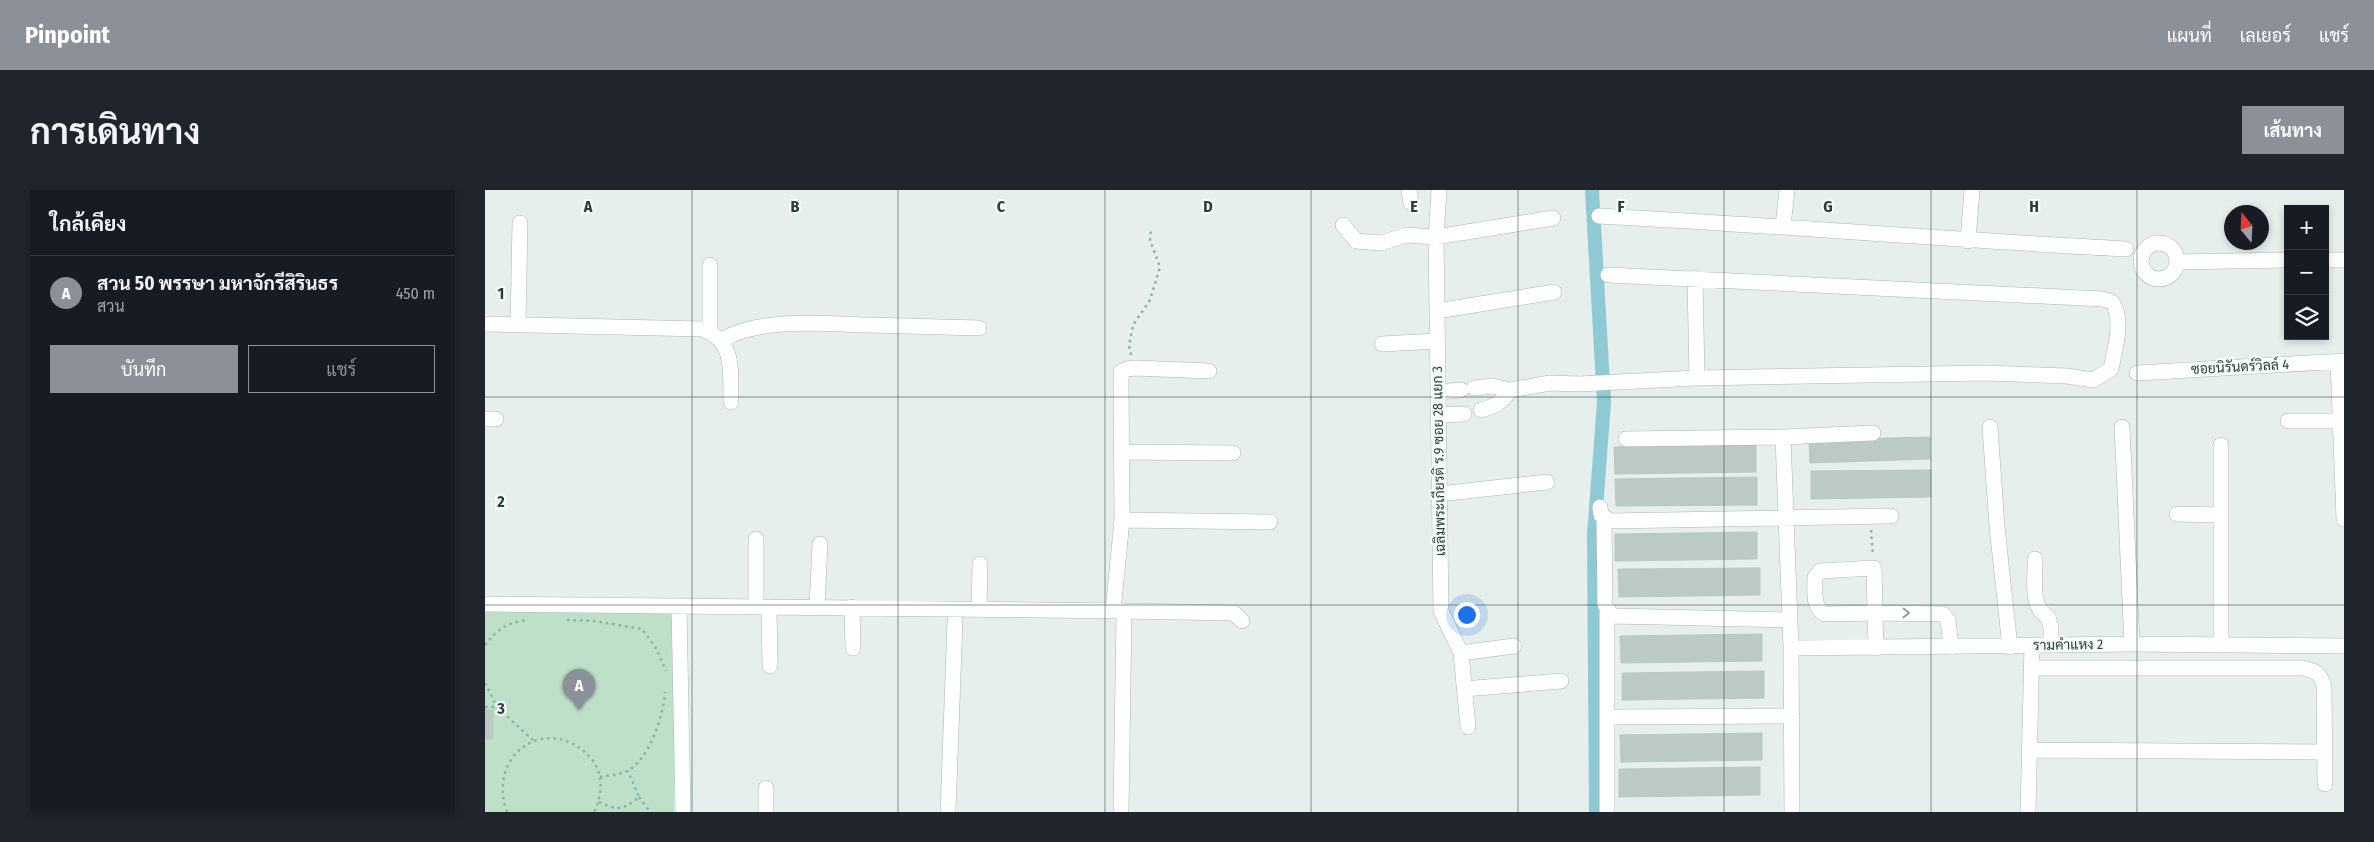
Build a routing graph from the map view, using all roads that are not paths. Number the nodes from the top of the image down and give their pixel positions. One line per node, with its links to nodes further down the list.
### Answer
1 (1439, 190): 9 (street, เฉลิมพระเกียรติ ร.9 ซอย 28 แยก 3)
2 (1787, 190): 8 (street)
3 (1972, 190): 10 (street)
4 (1599, 216): 8 (street)
5 (1553, 218): 9 (street)
6 (520, 223): 22 (street)
7 (1343, 225): 9 (street)
8 (1783, 226): 10 (street)
9 (1436, 237): 20 (street, เฉลิมพระเกียรติ ร.9 ซอย 28 แยก 3)
10 (1968, 241): 11 (street)
11 (2126, 249)
12 (2284, 260): 15 (street)
13 (2329, 260): 14 (street)
14 (2344, 260)
15 (2177, 262)
16 (710, 265): 24 (street)
17 (1608, 275): 18 (street)
18 (1695, 278): 30 (street); 30 (street)
19 (1554, 292): 20 (street)
20 (1437, 311): 25 (street, เฉลิมพระเกียรติ ร.9 ซอย 28 แยก 3)
21 (485, 324): 22 (street)
22 (518, 324): 24 (street)
23 (979, 328): 24 (street)
24 (716, 336): 33 (street)
25 (1437, 341): 26 (street); 32 (street, เฉลิมพระเกียรติ ร.9 ซอย 28 แยก 3)
26 (1382, 344)
27 (2341, 361): 29 (street, ซอยนิรันดร์วิลล์ 4); 38 (street)
28 (1209, 371): 45 (street)
29 (2137, 372)
30 (1697, 378): 31 (street)
31 (1510, 390): 32 (street); 34 (street)
32 (1438, 392): 36 (street, เฉลิมพระเกียรติ ร.9 ซอย 28 แยก 3)
33 (731, 402)
34 (1481, 410)
35 (1464, 414): 36 (street)
36 (1438, 415): 48 (street, เฉลิมพระเกียรติ ร.9 ซอย 28 แยก 3)
37 (2288, 421): 38 (street)
38 (2342, 421): 49 (street)
39 (1990, 427): 80 (street)
40 (2122, 427): 73 (street)
41 (1873, 433): 42 (street)
42 (1783, 437): 43 (street); 53 (street)
43 (1626, 439)
44 (2221, 445): 51 (street)
45 (1121, 452): 46 (street); 55 (street)
46 (1233, 453)
47 (1547, 482): 48 (street)
48 (1439, 494): 84 (street, เฉลิมพระเกียรติ ร.9 ซอย 28 แยก 3)
49 (2344, 504): 54 (street)
50 (2177, 514): 51 (street)
51 (2221, 515): 75 (street)
52 (1891, 516): 53 (street)
53 (1787, 519): 68 (street); 70 (street)
54 (2344, 519)
55 (1122, 520): 56 (street); 67 (street)
56 (1270, 522)
57 (756, 539): 63 (street)
58 (820, 544): 64 (street)
59 (2035, 559): 74 (street)
60 (981, 564): 66 (street)
61 (485, 604): 62 (street)
62 (679, 606): 63 (street); 96 (street)
63 (762, 606): 64 (street); 85 (street)
64 (817, 607): 65 (street)
65 (852, 607): 66 (street); 81 (street)
66 (979, 609): 67 (street)
67 (1118, 611): 72 (street); 99 (street)
68 (1607, 612): 70 (street); 100 (street)
69 (1875, 613): 69 (street); 79 (street, one-way to 79); 83 (street)
70 (1790, 620): 82 (street)
71 (955, 621): 98 (street)
72 (1242, 621)
73 (2132, 644): 74 (street, รามคำแหง 2); 75 (street, รามคำแหง 2)
74 (2051, 645): 77 (street, รามคำแหง 2)
75 (2221, 645): 78 (street, รามคำแหง 2)
76 (1514, 646): 84 (street)
77 (2031, 646): 80 (street, รามคำแหง 2); 86 (street)
78 (2344, 646)
79 (1951, 647): 80 (street, รามคำแหง 2); 83 (street, รามคำแหง 2)
80 (2010, 647)
81 (853, 648)
82 (1791, 648): 83 (street, รามคำแหง 2); 89 (street)
83 (1876, 648)
84 (1461, 653): 88 (street, เฉลิมพระเกียรติ ร.9 ซอย 28 แยก 3)
85 (770, 666)
86 (2031, 668): 92 (street); 93 (street)
87 (1561, 681): 88 (street)
88 (1464, 689): 91 (street, เฉลิมพระเกียรติ ร.9 ซอย 28 แยก 3)
89 (1792, 716): 90 (street); 101 (street)
90 (1617, 717)
91 (1468, 728)
92 (2029, 750): 93 (street); 102 (street)
93 (2323, 752): 94 (street)
94 (2325, 784)
95 (766, 788): 97 (street)
96 (683, 812)
97 (766, 812)
98 (948, 812)
99 (1121, 812)
100 (1607, 812)
101 (1792, 812)
102 (2028, 812)

